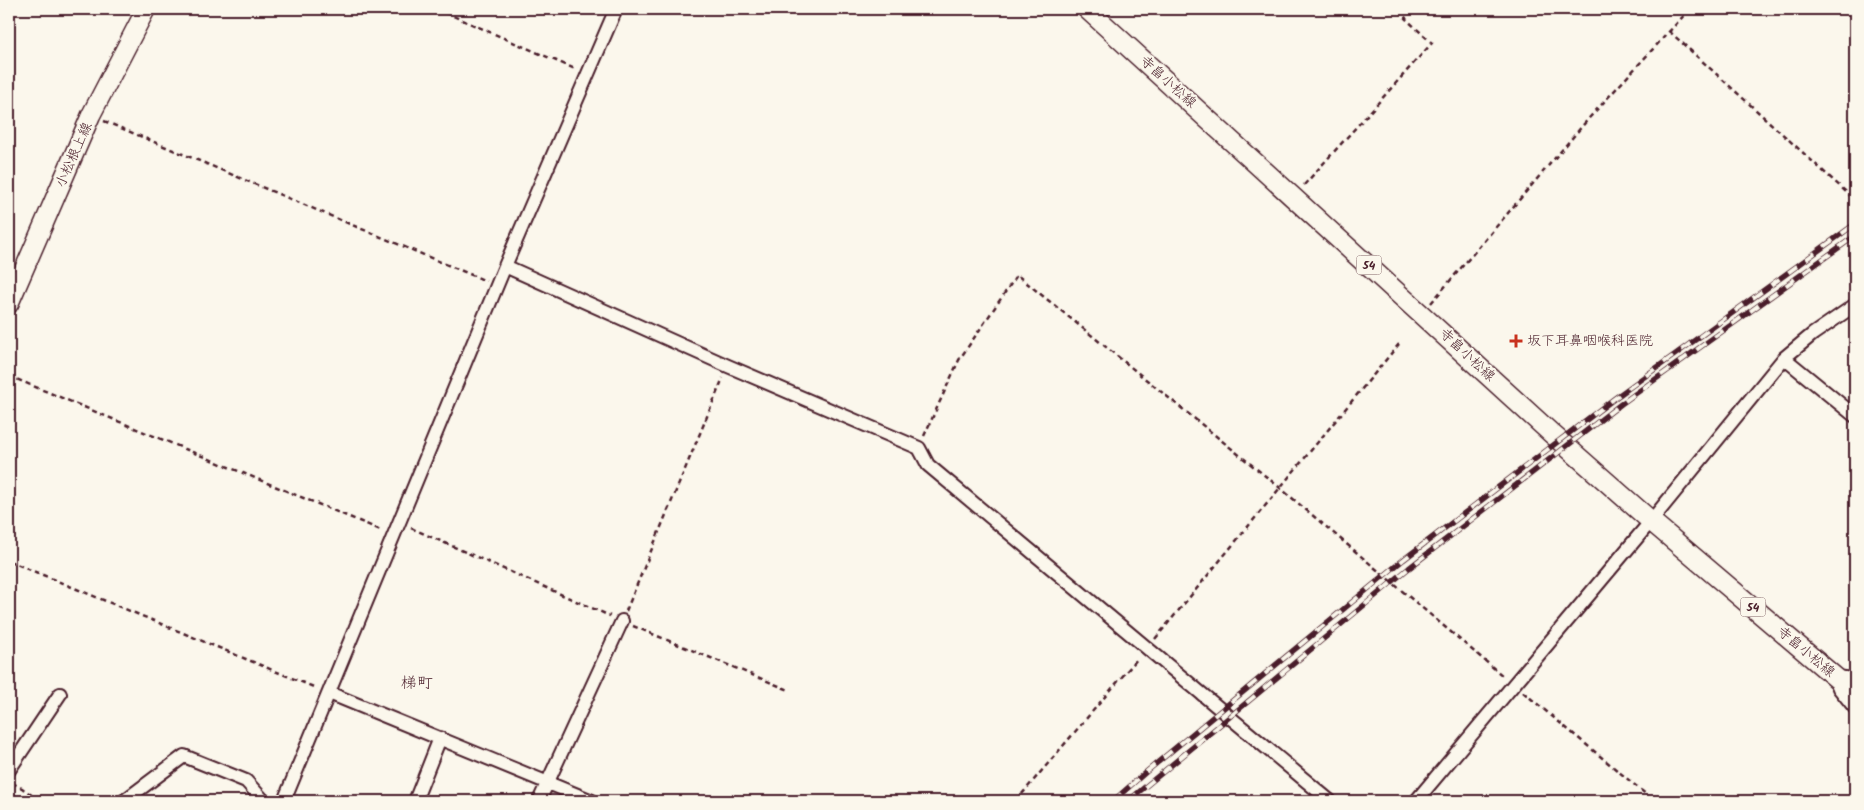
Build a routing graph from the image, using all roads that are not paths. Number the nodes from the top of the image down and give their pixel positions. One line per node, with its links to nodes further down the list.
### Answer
1 (146, 9): 5 (main road, 小松根上線)
2 (616, 9): 4 (street)
3 (1087, 9): 9 (main road, 寺畠小松線 / 54)
4 (505, 266): 13 (street); 26 (street)
5 (9, 304)
6 (1855, 305): 7 (street)
7 (1784, 358): 8 (street); 9 (street)
8 (1855, 416)
9 (1651, 521): 11 (main road, 寺畠小松線 / 54); 27 (street)
10 (622, 621): 19 (street)
11 (1835, 677): 12 (street); 15 (main road, 寺畠小松線 / 54); 16 (street)
12 (1855, 679)
13 (329, 693): 17 (street); 22 (street)
14 (60, 694): 18 (street)
15 (1855, 694)
16 (1855, 708)
17 (440, 738): 19 (street); 23 (street)
18 (9, 770)
19 (547, 782): 24 (street); 25 (street)
20 (124, 801): 21 (street)
21 (264, 801)
22 (284, 801)
23 (415, 801)
24 (538, 801)
25 (592, 801)
26 (1330, 801)
27 (1416, 801)

